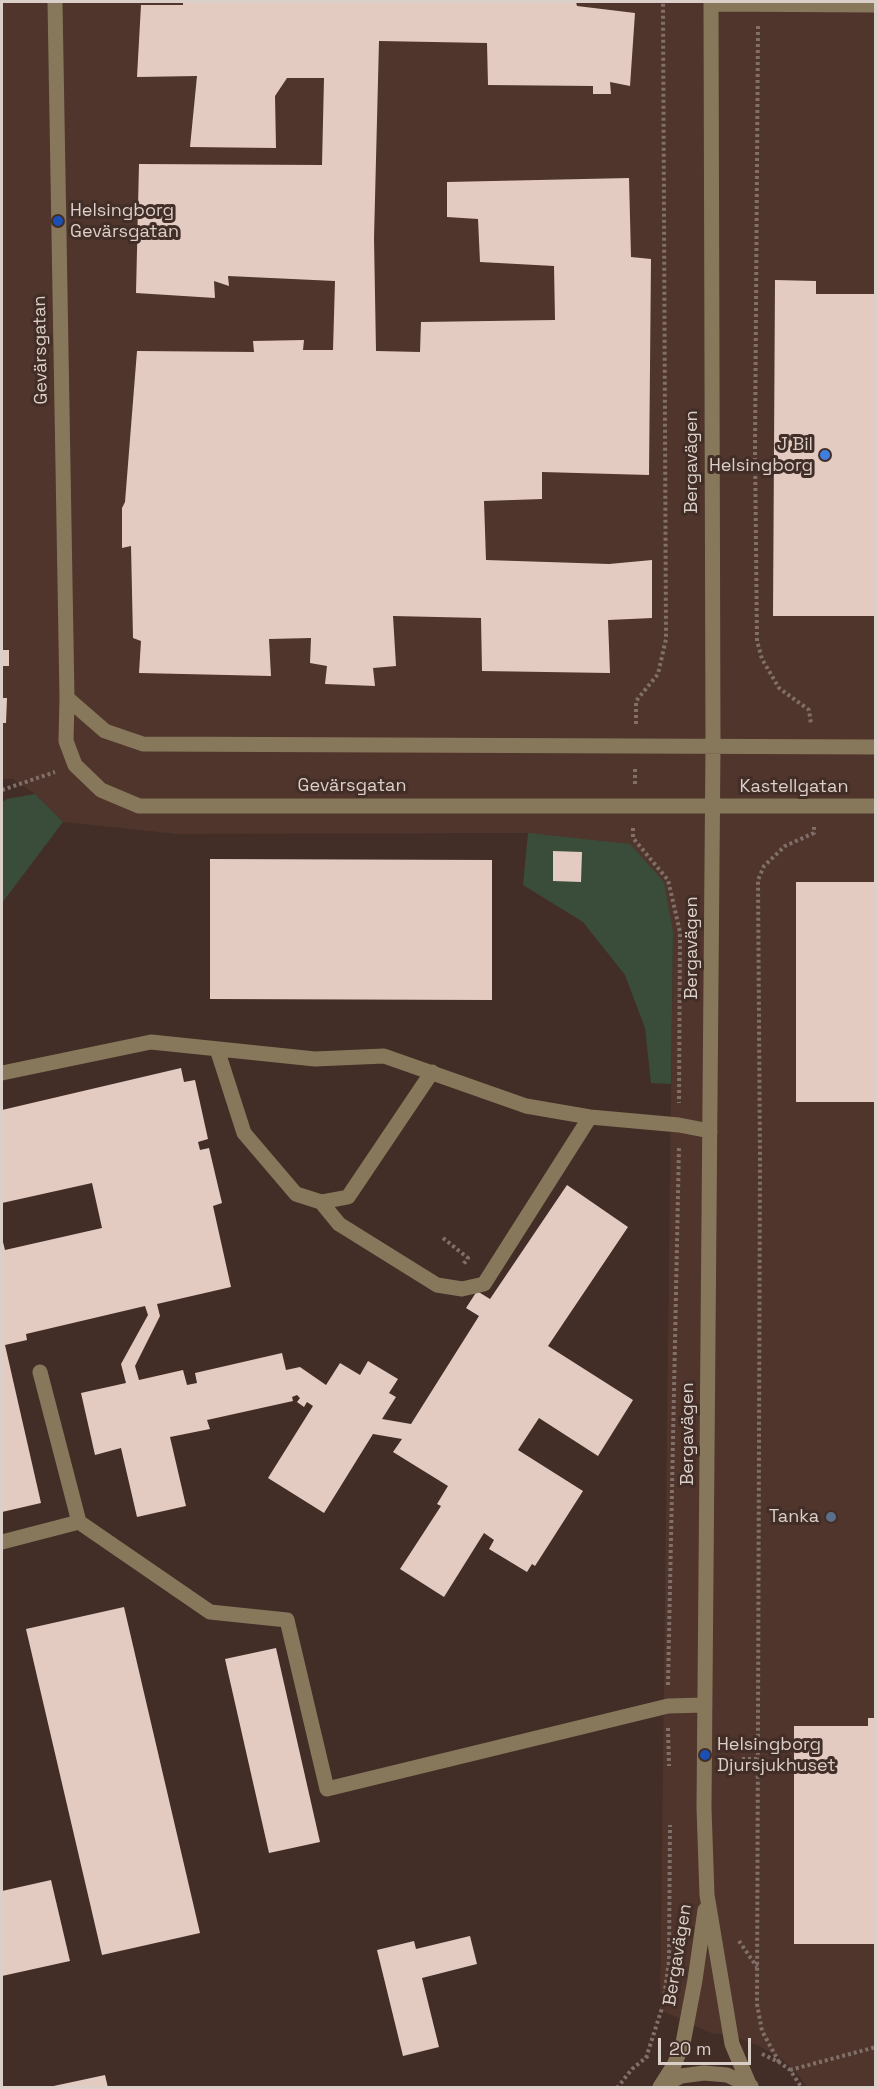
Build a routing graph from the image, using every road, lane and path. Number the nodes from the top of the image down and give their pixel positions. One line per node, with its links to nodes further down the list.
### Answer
1 (55, 2): 6 (street, Gevärsgatan)
2 (663, 2): 7 (path)
3 (711, 3): 4 (street); 8 (street, Bergavägen)
4 (759, 4): 5 (street); 9 (path)
5 (876, 5)
6 (67, 698): 7 (street); 11 (street, Gevärsgatan)
7 (636, 746): 8 (street); 11 (path)
8 (713, 746): 9 (street); 12 (street, Bergavägen)
9 (813, 747): 10 (street)
10 (876, 747)
11 (635, 806): 12 (street, Gevärsgatan); 19 (path)
12 (712, 806): 13 (street, Kastellgatan); 20 (street, Bergavägen)
13 (814, 806): 14 (street, Kastellgatan); 30 (path)
14 (876, 806)
15 (217, 1049): 16 (street); 17 (street); 21 (street)
16 (432, 1072): 18 (street); 21 (street)
17 (2, 1073)
18 (590, 1117): 19 (street); 21 (street)
19 (679, 1125): 20 (street); 28 (path)
20 (710, 1131): 27 (street, Bergavägen)
21 (321, 1202)
22 (443, 1238): 23 (path)
23 (468, 1258)
24 (40, 1372): 25 (street)
25 (79, 1522): 26 (street); 28 (street)
26 (2, 1542)
27 (705, 1705): 28 (street); 33 (street, Bergavägen)
28 (668, 1706): 31 (path)
29 (742, 1759): 30 (path)
30 (759, 1759): 35 (path)
31 (669, 1766)
32 (670, 1825): 38 (path)
33 (707, 1895): 36 (street, Bergavägen); 37 (street, Bergavägen)
34 (876, 2047): 35 (path)
35 (790, 2070): 39 (path)
36 (751, 2086): 37 (street)
37 (660, 2087)
38 (617, 2088)
39 (802, 2088)

